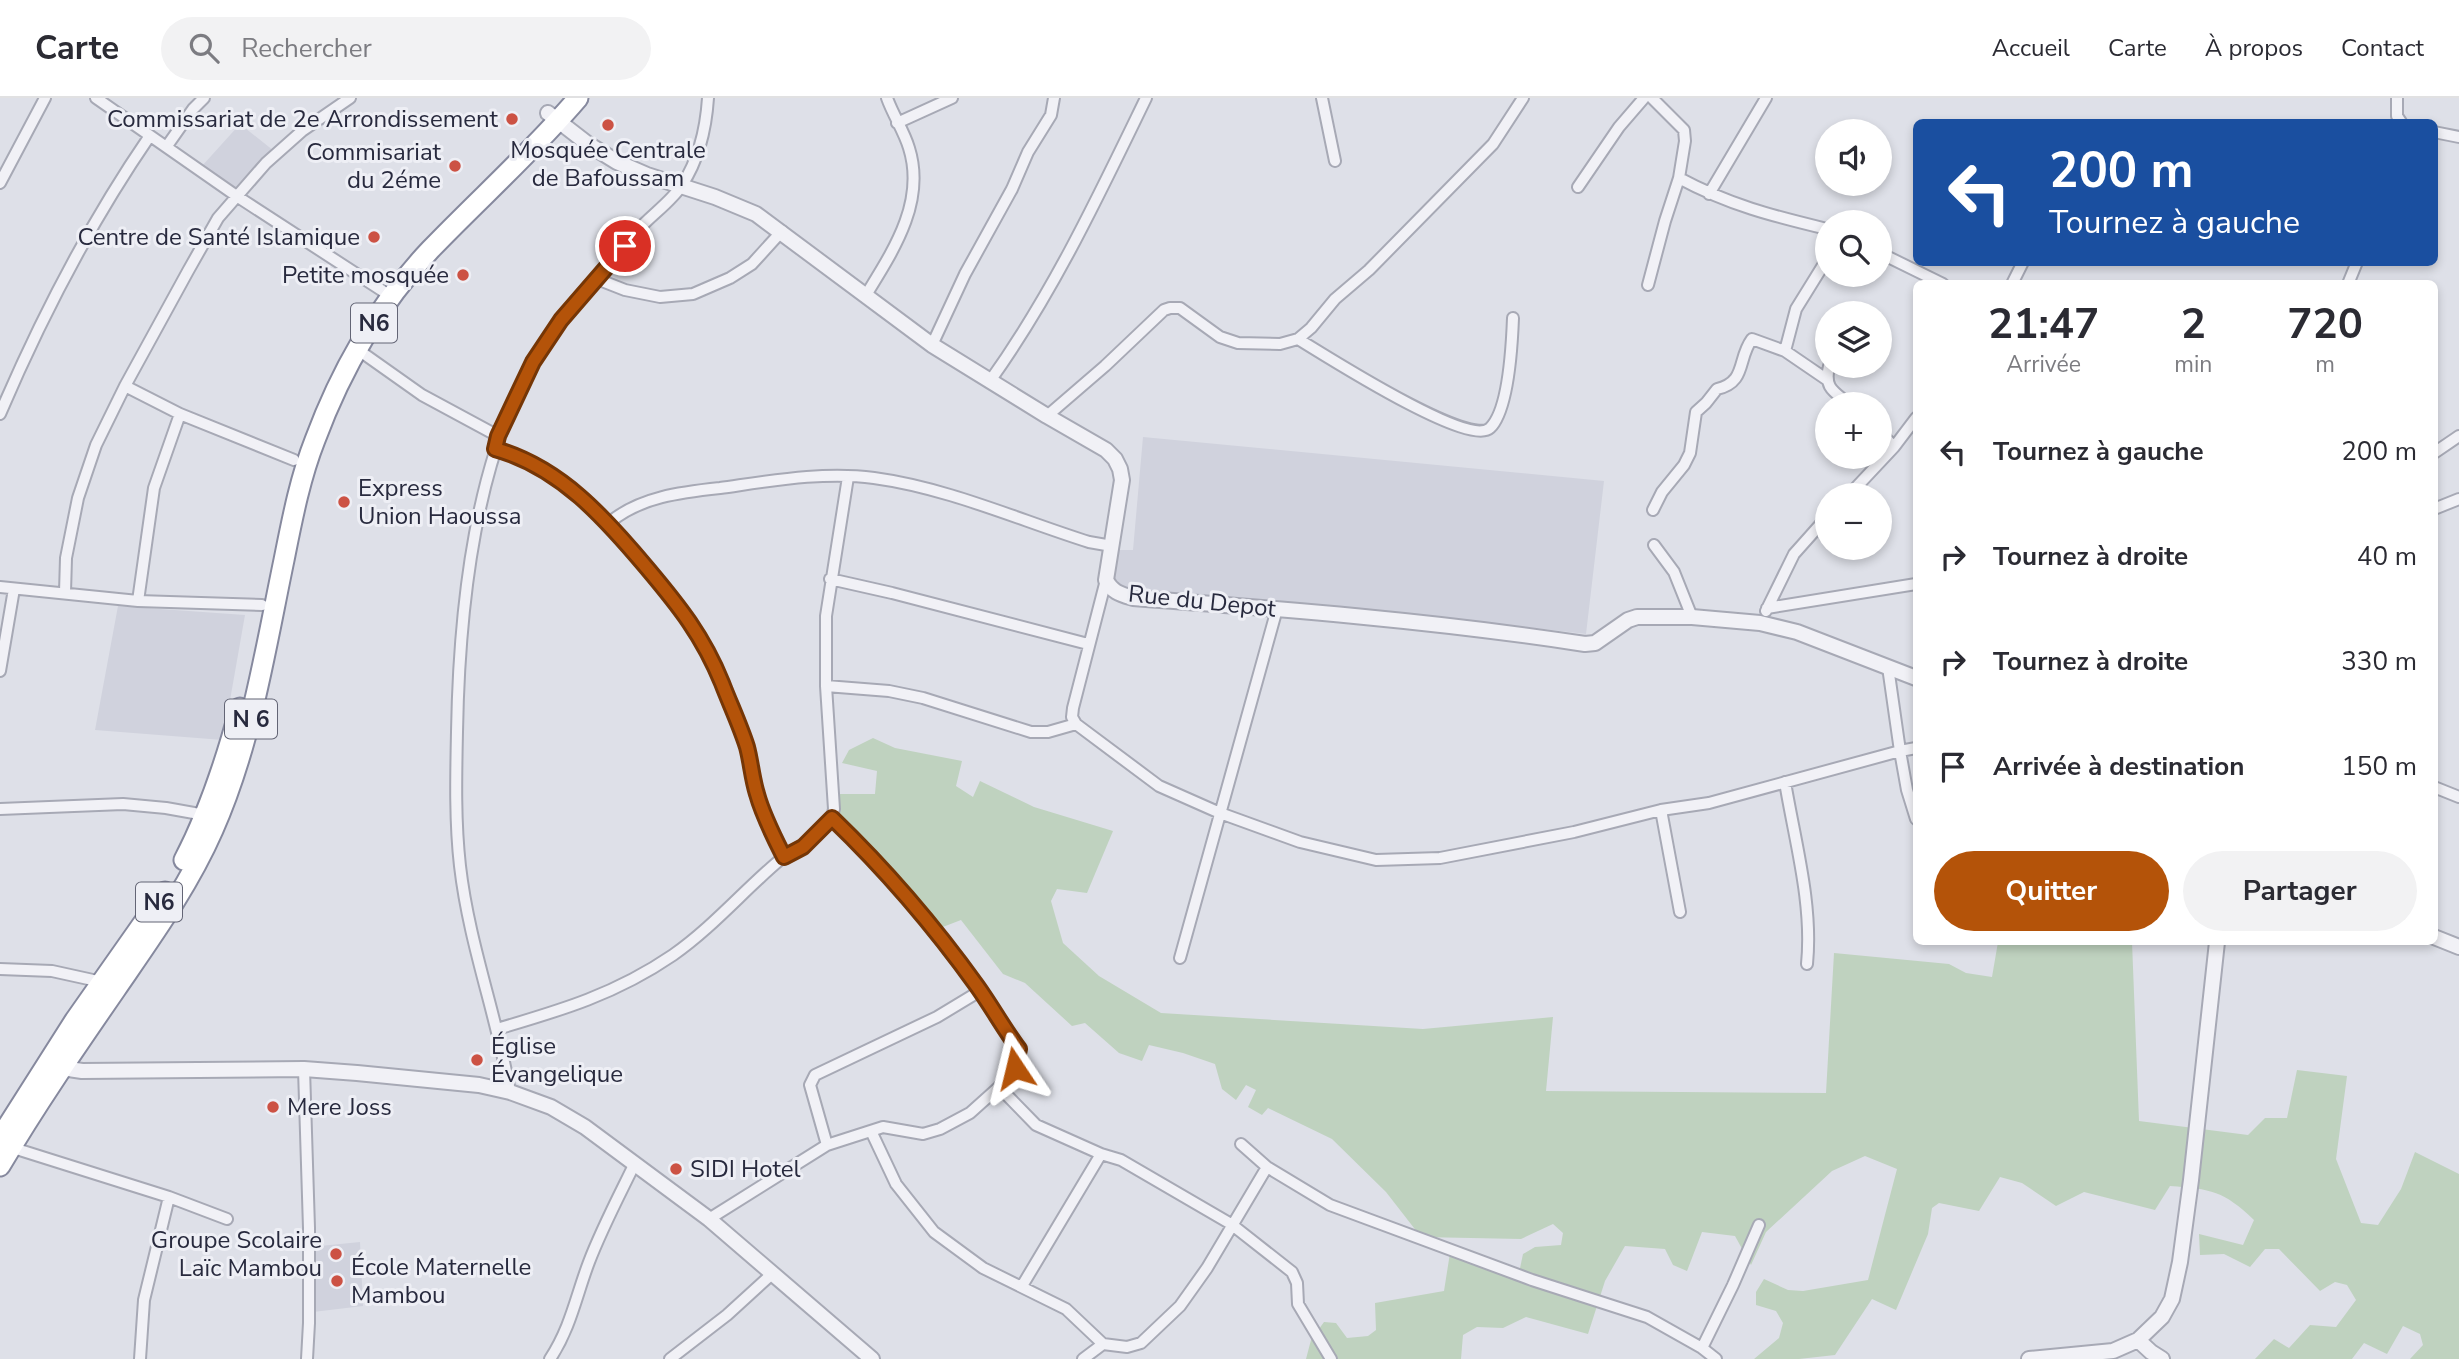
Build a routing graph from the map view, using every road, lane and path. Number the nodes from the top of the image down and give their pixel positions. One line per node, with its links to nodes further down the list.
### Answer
1 (45, 98): 25 (street)
2 (96, 98): 20 (street)
3 (204, 98): 22 (street)
4 (351, 98): 29 (street)
5 (708, 98): 26 (street)
6 (887, 98): 18 (street)
7 (952, 98): 18 (street)
8 (1054, 98): 41 (street)
9 (1146, 98): 45 (street)
10 (1322, 98): 23 (street)
11 (1523, 98): 40 (street)
12 (1644, 98): 27 (street)
13 (1652, 98): 24 (street)
14 (1766, 98): 28 (street)
15 (2397, 98): 17 (street)
16 (565, 105): 26 (street, Rue du Depot); 37 (highway, N6)
17 (2399, 119)
18 (897, 123): 38 (street)
19 (2438, 133): 21 (street)
20 (149, 137): 22 (street); 48 (street)
21 (2459, 137)
22 (167, 146): 29 (street)
23 (1335, 161)
24 (1679, 178): 28 (street); 36 (street)
25 (0, 183)
26 (682, 186): 31 (street, Rue du Depot); 34 (street)
27 (1578, 187)
28 (1709, 194): 30 (street)
29 (238, 197): 37 (street); 46 (street)
30 (1815, 226)
31 (782, 231): 34 (street); 38 (street, Rue du Depot)
32 (1892, 259): 35 (street)
33 (1815, 278): 43 (street)
34 (597, 279): 52 (street)
35 (1935, 280)
36 (1648, 285)
37 (386, 293): 42 (highway, N6); 57 (highway, N6)
38 (866, 295): 41 (street, Rue du Depot)
39 (1513, 318): 40 (street)
40 (1298, 339): 50 (street)
41 (933, 345): 45 (street, Rue du Depot)
42 (356, 349): 52 (street); 74 (highway, N6)
43 (1785, 351): 44 (street); 62 (street)
44 (1826, 379): 47 (street)
45 (990, 381): 50 (street, Rue du Depot)
46 (125, 386): 49 (street); 72 (street)
47 (1835, 392)
48 (0, 414)
49 (180, 414): 57 (street); 73 (street)
50 (1047, 416): 66 (street, Rue du Depot)
51 (1913, 422): 54 (street)
52 (498, 436): 55 (street)
53 (2459, 436): 56 (street)
54 (1894, 447): 59 (street)
55 (495, 449): 63 (street); 106 (street)
56 (2438, 450)
57 (294, 460): 74 (highway, N6)
58 (848, 477): 63 (street); 66 (street); 67 (street)
59 (1860, 483)
60 (2459, 499): 61 (street)
61 (2438, 507)
62 (1653, 510)
63 (610, 523): 96 (street)
64 (1815, 530): 75 (street)
65 (1654, 545): 77 (street)
66 (1112, 546): 68 (street, Rue du Depot)
67 (830, 579): 79 (street); 83 (street)
68 (1106, 580): 76 (street, Rue du Depot); 79 (street)
69 (1913, 584): 75 (street)
70 (0, 587): 71 (street)
71 (15, 589): 72 (street); 81 (street)
72 (65, 592): 73 (street)
73 (138, 601): 74 (street)
74 (268, 606): 95 (highway, N 6)
75 (1767, 608): 78 (street)
76 (1277, 609): 77 (street, Rue du Depot); 93 (street)
77 (1692, 617): 78 (street, Rue du Depot)
78 (1759, 623): 80 (street, Rue du Depot)
79 (1088, 644): 84 (street)
80 (1888, 667): 82 (street, Rue du Depot); 86 (street)
81 (0, 671)
82 (1913, 677)
83 (826, 686): 84 (street); 94 (street)
84 (1076, 724): 93 (street)
85 (1913, 749): 86 (street)
86 (1900, 751): 87 (street); 91 (street)
87 (1785, 782): 92 (street); 102 (street)
88 (2438, 789): 89 (street)
89 (2459, 797)
90 (0, 809): 95 (street)
91 (1913, 809)
92 (1661, 810): 93 (street); 97 (street)
93 (1220, 813): 101 (street)
94 (832, 818): 96 (street); 105 (street)
95 (209, 821): 104 (highway, N6)
96 (784, 857): 106 (street)
97 (1680, 912)
98 (2438, 939): 100 (street)
99 (2217, 945): 126 (street)
100 (2459, 947)
101 (1180, 958)
102 (1807, 964)
103 (0, 968): 104 (street)
104 (108, 988): 107 (highway, N6)
105 (980, 991): 109 (street); 114 (street)
106 (497, 1029): 110 (street)
107 (55, 1064): 108 (street); 112 (highway, N6)
108 (304, 1069): 110 (street); 130 (street)
109 (999, 1087): 111 (street); 115 (street)
110 (510, 1092): 116 (street)
111 (871, 1130): 114 (street); 125 (street)
112 (3, 1143): 117 (highway, N6); 119 (street)
113 (1241, 1144): 118 (street)
114 (827, 1145): 121 (street)
115 (1101, 1154): 122 (street); 125 (street)
116 (635, 1163): 121 (street); 131 (street)
117 (0, 1166)
118 (1267, 1167): 122 (street); 128 (street)
119 (169, 1197): 120 (street); 129 (street)
120 (227, 1219)
121 (709, 1219): 124 (street)
122 (1231, 1224): 127 (street); 135 (street)
123 (1759, 1225): 128 (street)
124 (773, 1273): 132 (street); 133 (street)
125 (1022, 1286): 127 (street)
126 (2138, 1340): 137 (street); 138 (street)
127 (1103, 1344): 134 (street)
128 (1702, 1348): 136 (street)
129 (139, 1359)
130 (307, 1359)
131 (550, 1359)
132 (670, 1359)
133 (872, 1359)
134 (1083, 1359)
135 (1331, 1359)
136 (1716, 1359)
137 (2029, 1359)
138 (2162, 1359)

